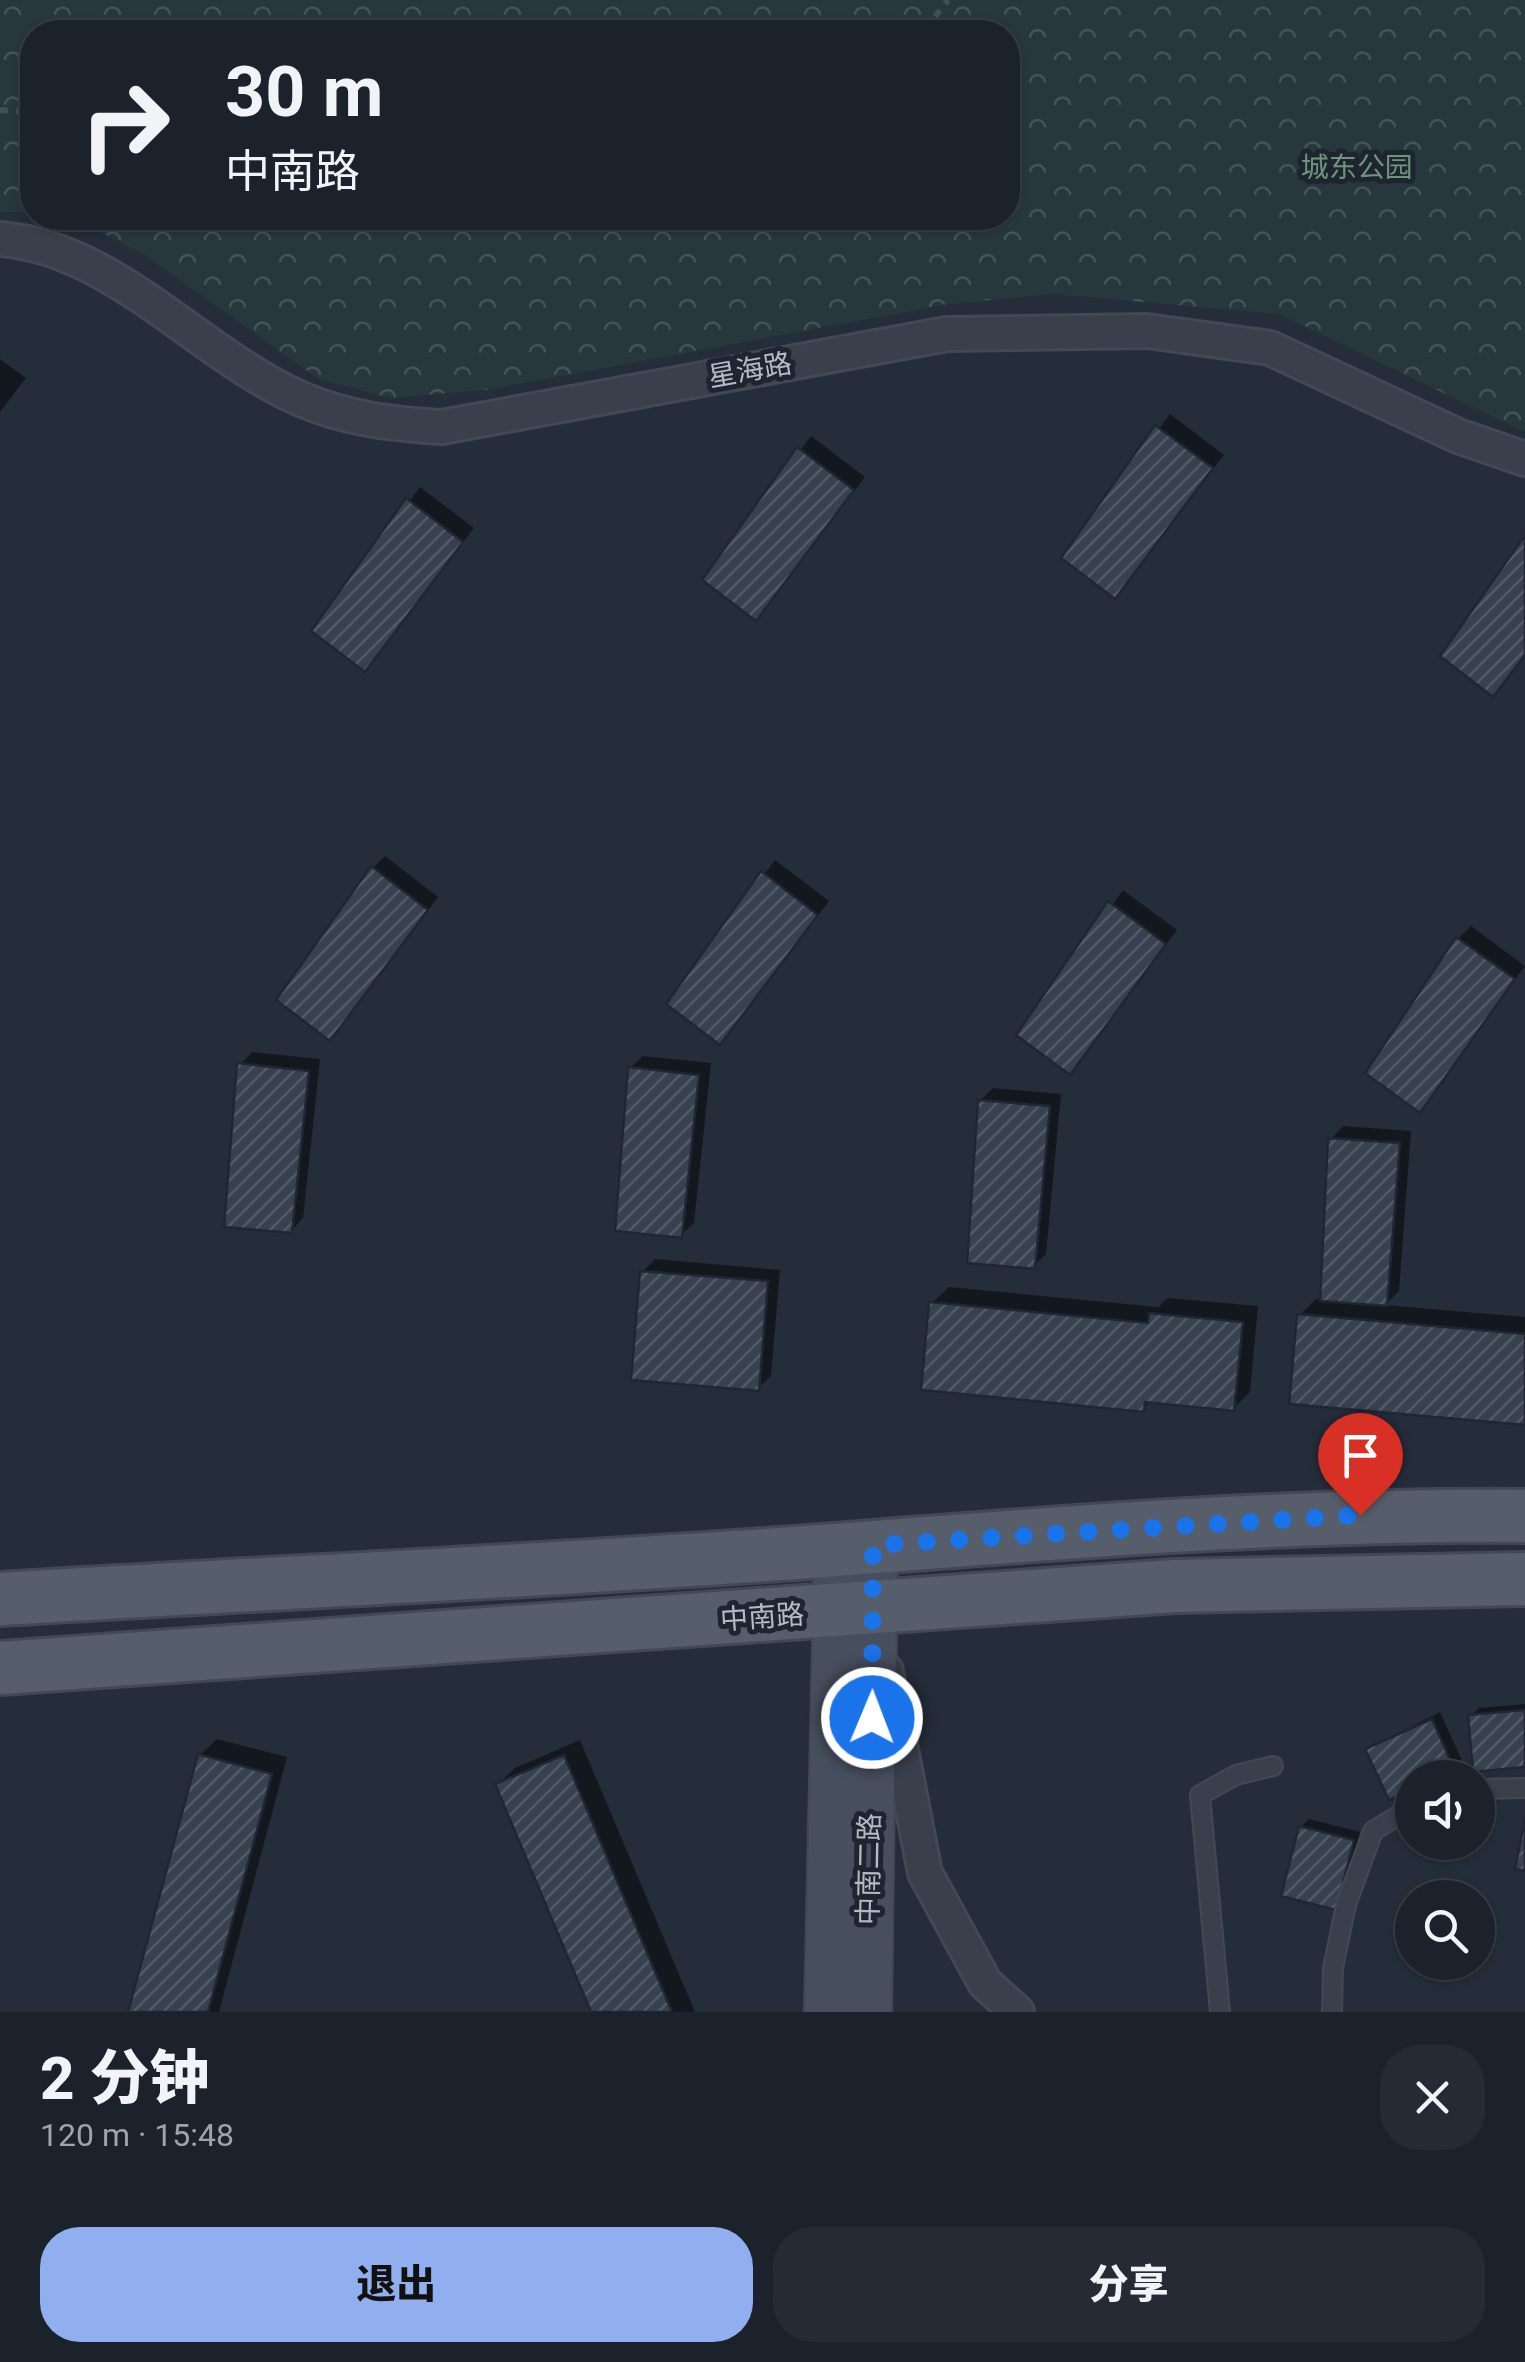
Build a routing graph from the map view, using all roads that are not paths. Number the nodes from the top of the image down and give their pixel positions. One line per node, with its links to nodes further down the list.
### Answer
1 (0, 239): 2 (street, 星海路)
2 (1525, 459)
3 (1525, 1516): 4 (main road)
4 (856, 1547): 6 (main road); 7 (main road, 中南二路)
5 (1525, 1579): 7 (main road, 中南路)
6 (0, 1599)
7 (856, 1610): 8 (main road, 中南路); 13 (main road, 中南二路); 14 (main road, 中南二路); 15 (street)
8 (0, 1668)
9 (1273, 1766): 16 (lane)
10 (1525, 1788): 11 (lane)
11 (1495, 1789)
12 (1395, 1818): 17 (lane)
13 (829, 2012)
14 (866, 2012)
15 (1017, 2012)
16 (1220, 2012)
17 (1332, 2012)

